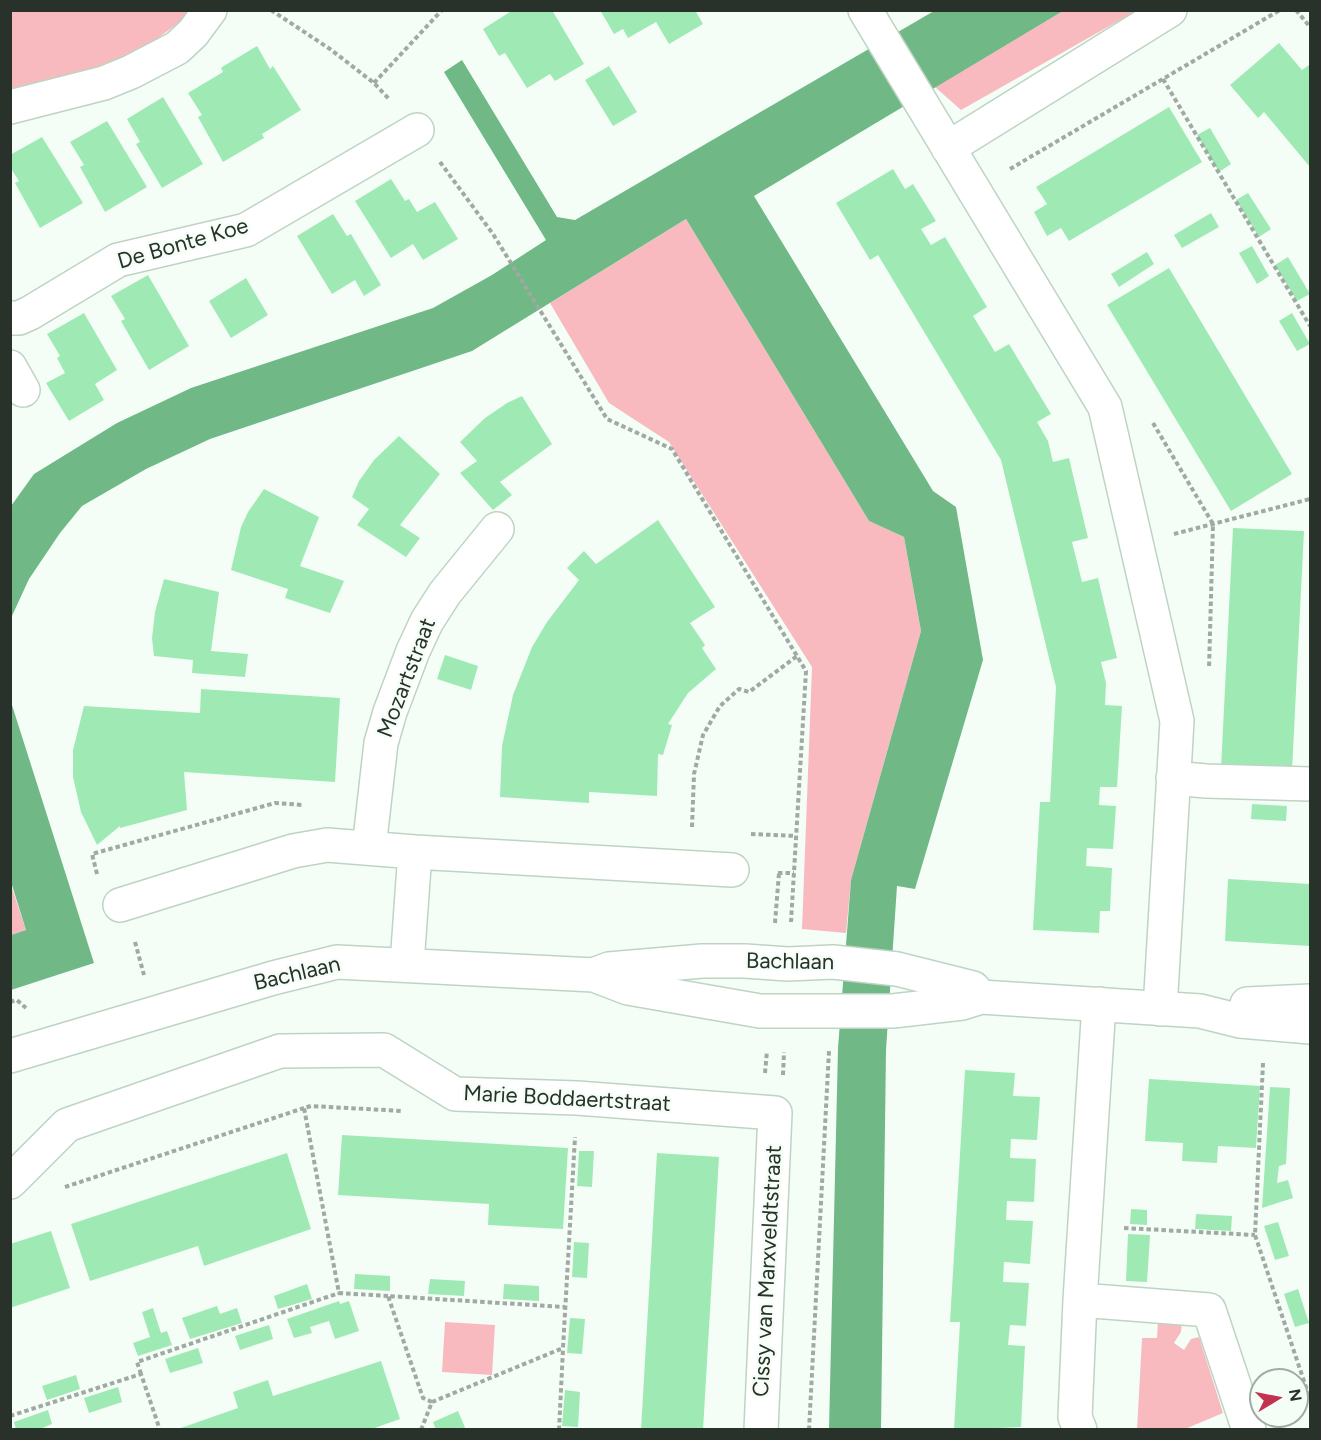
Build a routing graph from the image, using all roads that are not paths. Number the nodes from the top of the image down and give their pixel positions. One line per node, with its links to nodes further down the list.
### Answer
1 (210, 10): 4 (street)
2 (1170, 10): 6 (street)
3 (873, 23): 6 (street)
4 (10, 107)
5 (417, 130): 7 (street, De Bonte Koe)
6 (948, 148): 9 (street)
7 (10, 318)
8 (497, 528): 11 (street, Mozartstraat)
9 (1173, 778): 10 (street); 20 (street)
10 (1311, 784)
11 (369, 848): 12 (street); 14 (street)
12 (415, 852): 13 (street); 15 (street)
13 (732, 870)
14 (122, 904)
15 (407, 964): 16 (street, Bachlaan); 23 (street, Bachlaan)
16 (594, 975): 17 (street, Bachlaan); 17 (street, Bachlaan)
17 (981, 997): 19 (street, Bachlaan)
18 (1311, 1001): 21 (street)
19 (1100, 1004): 20 (street, Bachlaan); 26 (street)
20 (1160, 1009): 21 (street, Bachlaan)
21 (1200, 1011): 22 (street)
22 (1311, 1027)
23 (10, 1056)
24 (775, 1113): 25 (street, Marie Boddaertstraat); 27 (street, Cissy van Marxveldtstraat)
25 (10, 1182)
26 (1080, 1300): 28 (street); 29 (street)
27 (760, 1430)
28 (1080, 1430)
29 (1250, 1430)

